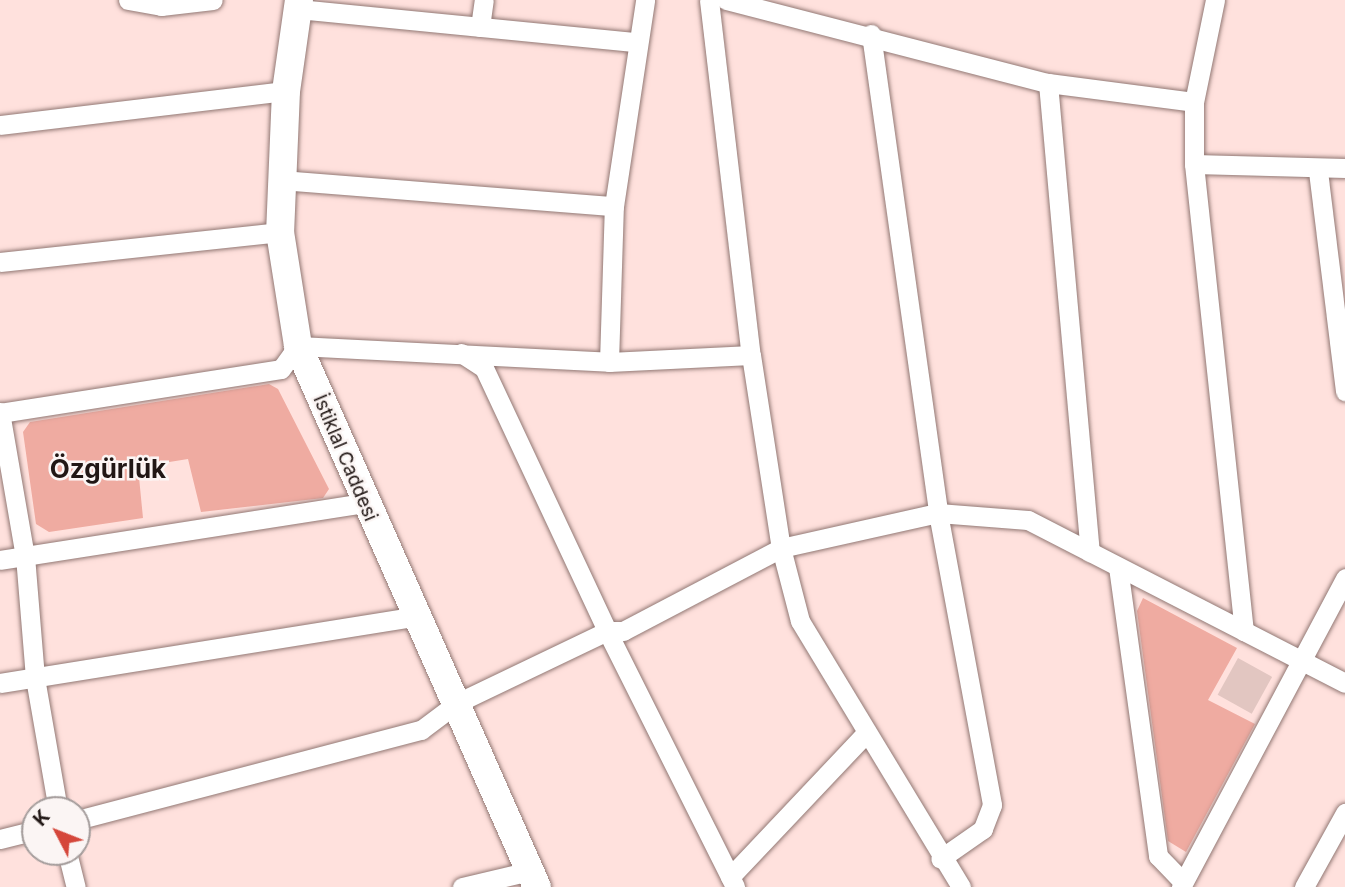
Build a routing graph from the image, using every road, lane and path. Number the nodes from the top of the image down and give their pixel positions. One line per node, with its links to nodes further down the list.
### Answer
1 (128, 0): 2 (street)
2 (213, 0)
3 (484, 0): 9 (street)
4 (645, 0): 11 (street)
5 (709, 0): 25 (street)
6 (726, 0): 10 (street)
7 (1215, 0): 14 (street)
8 (299, 5): 9 (street); 13 (street, İstiklal Caddesi)
9 (480, 27): 11 (street)
10 (871, 34): 12 (street); 30 (street)
11 (636, 42): 20 (street)
12 (1048, 83): 14 (street); 32 (street)
13 (286, 91): 15 (street); 19 (street, İstiklal Caddesi)
14 (1194, 102): 16 (street)
15 (0, 125)
16 (1194, 164): 18 (street); 39 (street)
17 (1345, 168): 18 (street)
18 (1318, 171): 27 (street)
19 (281, 180): 20 (street); 21 (street, İstiklal Caddesi)
20 (614, 206): 26 (street)
21 (280, 232): 22 (street); 23 (street, İstiklal Caddesi)
22 (0, 262)
23 (298, 346): 24 (street); 28 (street); 29 (street, İstiklal Caddesi)
24 (460, 352): 26 (street); 38 (street)
25 (751, 355): 26 (street); 31 (street)
26 (609, 362)
27 (1345, 391)
28 (0, 413): 33 (street)
29 (363, 503): 33 (street); 37 (street, İstiklal Caddesi)
30 (938, 513): 31 (street); 32 (street); 51 (street)
31 (780, 548): 38 (street); 45 (street)
32 (1090, 552): 35 (street)
33 (25, 556): 34 (street); 41 (street)
34 (0, 560)
35 (1118, 567): 39 (street); 55 (street)
36 (1345, 578): 40 (street)
37 (417, 615): 41 (street); 44 (street, İstiklal Caddesi)
38 (607, 631): 44 (street); 54 (street)
39 (1244, 631): 40 (street)
40 (1303, 662): 43 (street); 55 (street)
41 (35, 678): 42 (street); 46 (street)
42 (0, 683)
43 (1345, 683)
44 (457, 703): 48 (street); 53 (street, İstiklal Caddesi)
45 (866, 733): 51 (street); 54 (street)
46 (56, 796)
47 (1345, 813): 59 (street)
48 (91, 816)
49 (21, 834): 50 (street)
50 (0, 839)
51 (940, 859): 58 (street)
52 (71, 866): 56 (street)
53 (534, 879): 57 (street)
54 (733, 882)
55 (1182, 885)
56 (76, 887)
57 (462, 887)
58 (961, 887)
59 (1304, 887)

